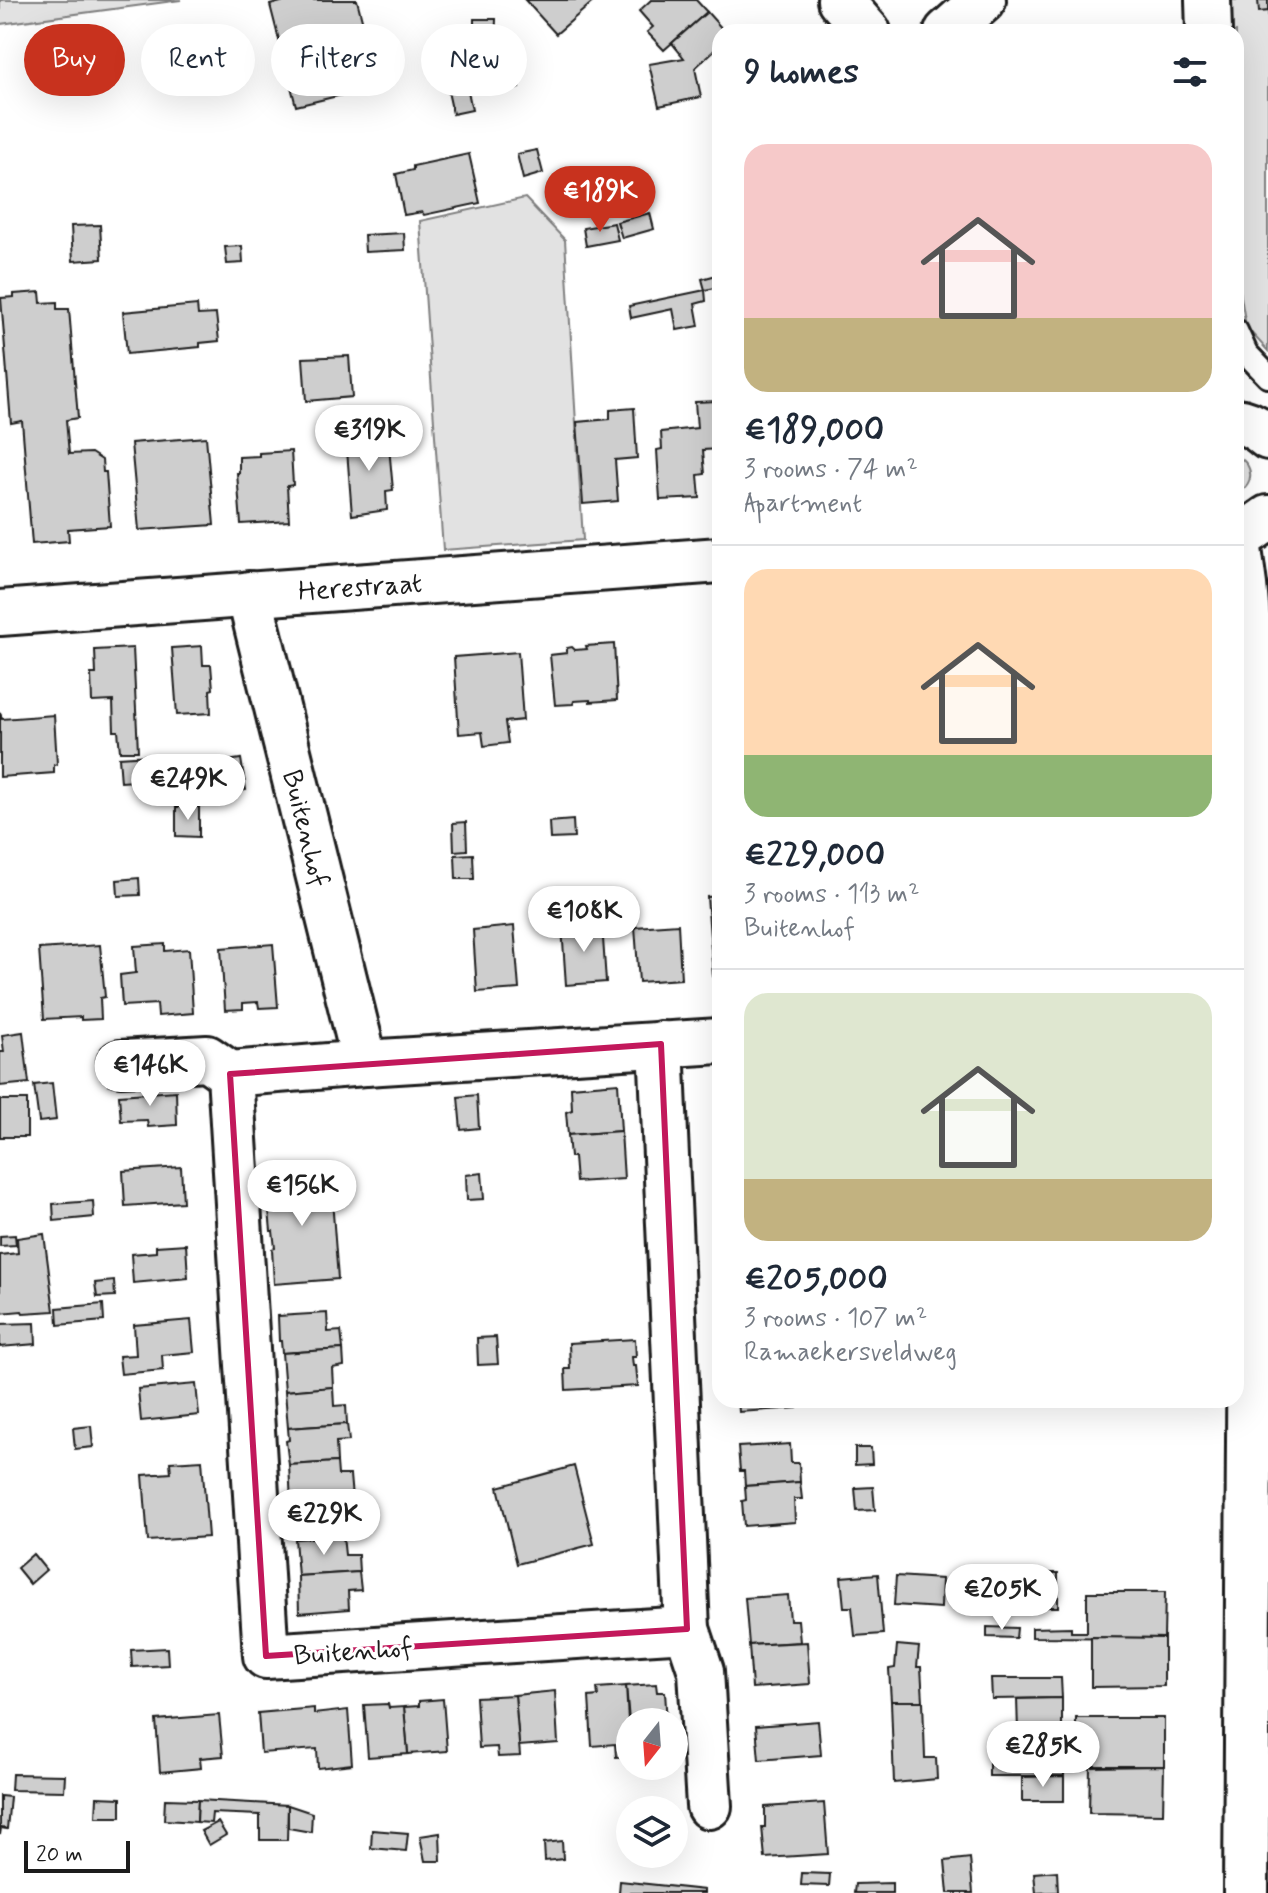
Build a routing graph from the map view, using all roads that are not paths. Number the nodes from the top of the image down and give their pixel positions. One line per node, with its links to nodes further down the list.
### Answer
1 (840, 0): 4 (street)
2 (983, 0): 5 (street)
3 (1208, 0): 6 (street)
4 (861, 24)
5 (956, 24)
6 (1209, 24)
7 (1244, 349): 8 (lane)
8 (1268, 376)
9 (1247, 528): 13 (street)
10 (712, 561): 11 (street, Herestraat)
11 (249, 594): 12 (street, Herestraat); 17 (street, Buitenhof)
12 (0, 613)
13 (1260, 831): 21 (street)
14 (712, 1041): 15 (street)
15 (661, 1044): 17 (street); 19 (street)
16 (120, 1063): 18 (street)
17 (365, 1063): 18 (street)
18 (230, 1074): 19 (street, Buitenhof)
19 (687, 1629): 20 (street)
20 (709, 1806)
21 (1246, 1893)

